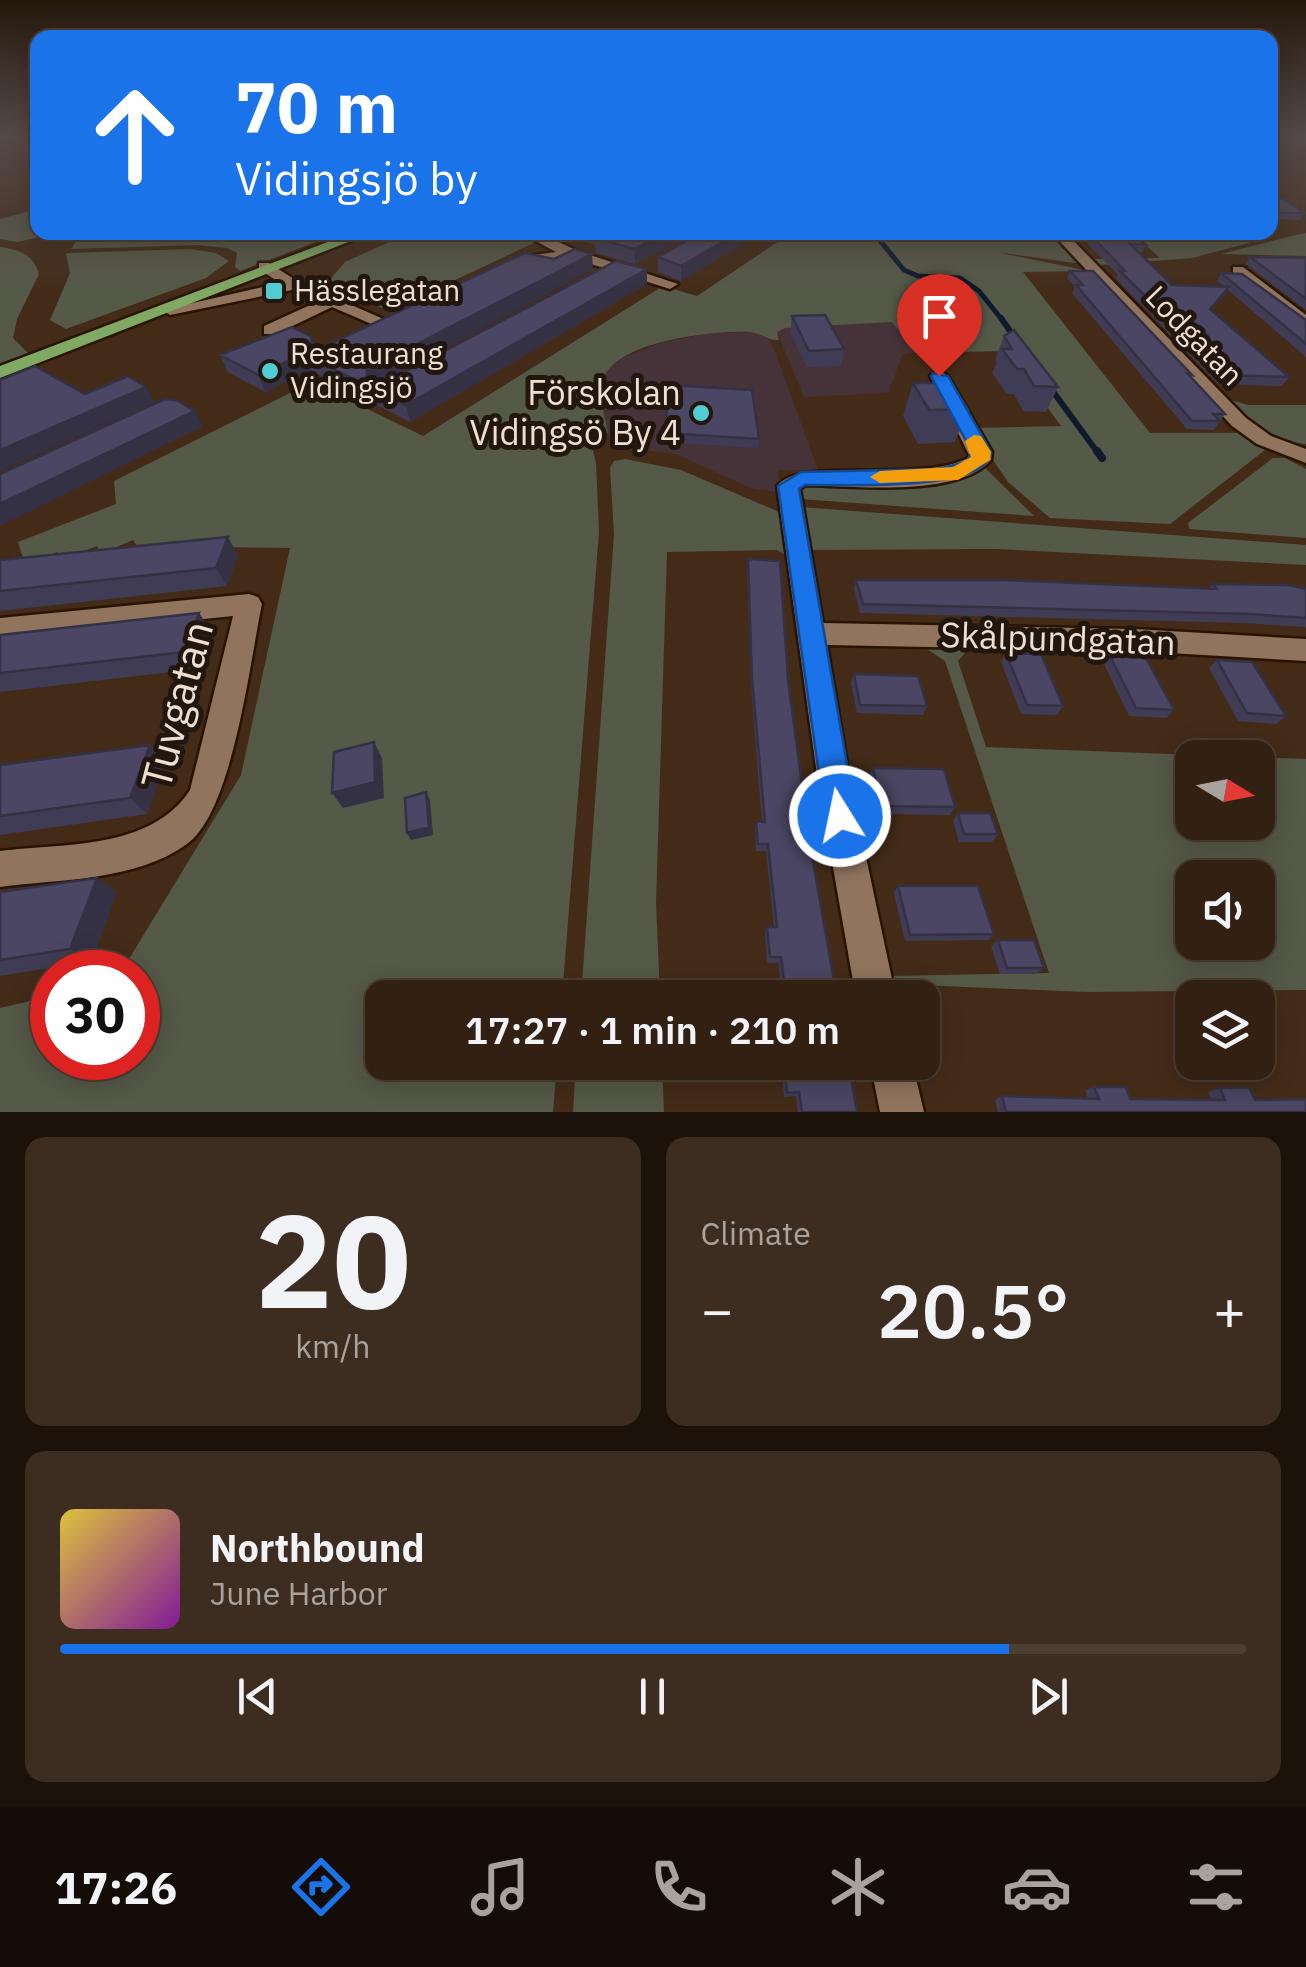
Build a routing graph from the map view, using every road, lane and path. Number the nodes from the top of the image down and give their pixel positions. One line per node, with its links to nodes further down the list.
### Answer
1 (334, 240): 6 (main road)
2 (346, 240): 6 (main road)
3 (1065, 240): 18 (street, Lodgatan)
4 (529, 247): 5 (street); 5 (street)
5 (573, 254): 9 (street)
6 (268, 268): 8 (street); 11 (main road); 13 (main road)
7 (1238, 270): 12 (street)
8 (292, 284): 10 (street); 11 (street)
9 (670, 284)
10 (332, 301): 14 (street); 15 (street)
11 (170, 310): 13 (main road)
12 (1306, 323)
13 (121, 326): 16 (main road)
14 (389, 326)
15 (270, 330)
16 (0, 372)
17 (939, 376): 20 (street)
18 (1306, 456)
19 (0, 629): 22 (street, Tuvgatan)
20 (810, 634): 21 (street, Skålpundgatan); 23 (street)
21 (1306, 650)
22 (0, 869)
23 (872, 980)
24 (895, 1080): 25 (street)
25 (902, 1112)

